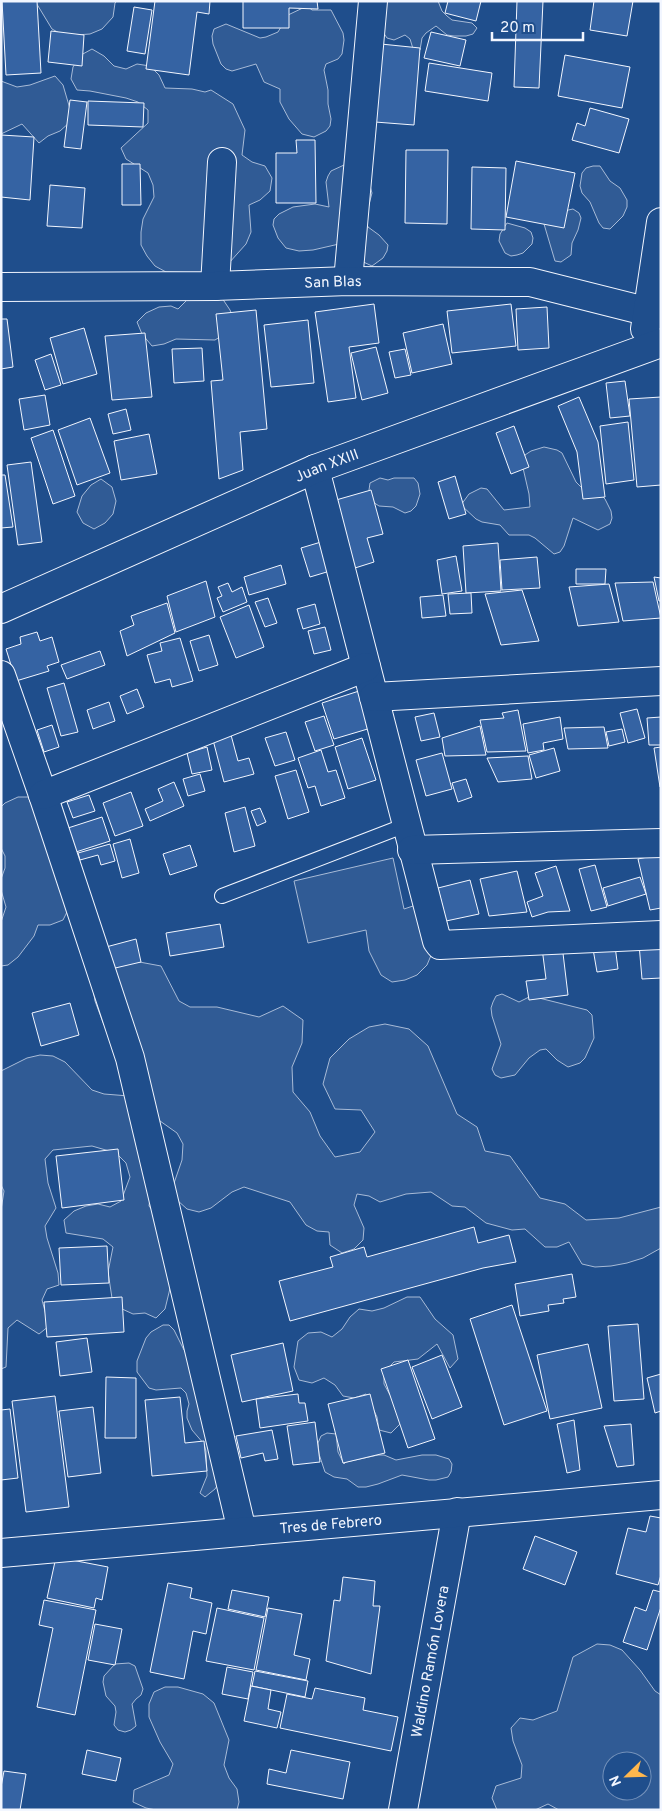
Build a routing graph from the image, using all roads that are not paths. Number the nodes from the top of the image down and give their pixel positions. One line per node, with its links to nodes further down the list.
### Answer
1 (373, 1): 4 (street)
2 (222, 162): 5 (street)
3 (661, 222): 7 (street)
4 (348, 281): 5 (street, San Blas); 7 (street, San Blas)
5 (215, 286): 6 (street, San Blas)
6 (1, 287)
7 (654, 313): 8 (street)
8 (652, 347): 9 (street, Juan XXIII)
9 (314, 469): 10 (street, Juan XXIII); 11 (street)
10 (1, 609)
11 (366, 667): 14 (street); 15 (street)
12 (1, 675): 15 (street)
13 (661, 681): 14 (street)
14 (374, 697): 16 (street)
15 (43, 795): 22 (street)
16 (409, 837): 17 (street); 18 (lane); 19 (street)
17 (661, 842)
18 (222, 896)
19 (661, 935)
20 (661, 1495): 21 (street, Tres de Febrero)
21 (457, 1512): 22 (street, Tres de Febrero); 24 (street, Waldino Ramón Lovera)
22 (242, 1530): 23 (street, Tres de Febrero)
23 (1, 1553)
24 (403, 1810)

